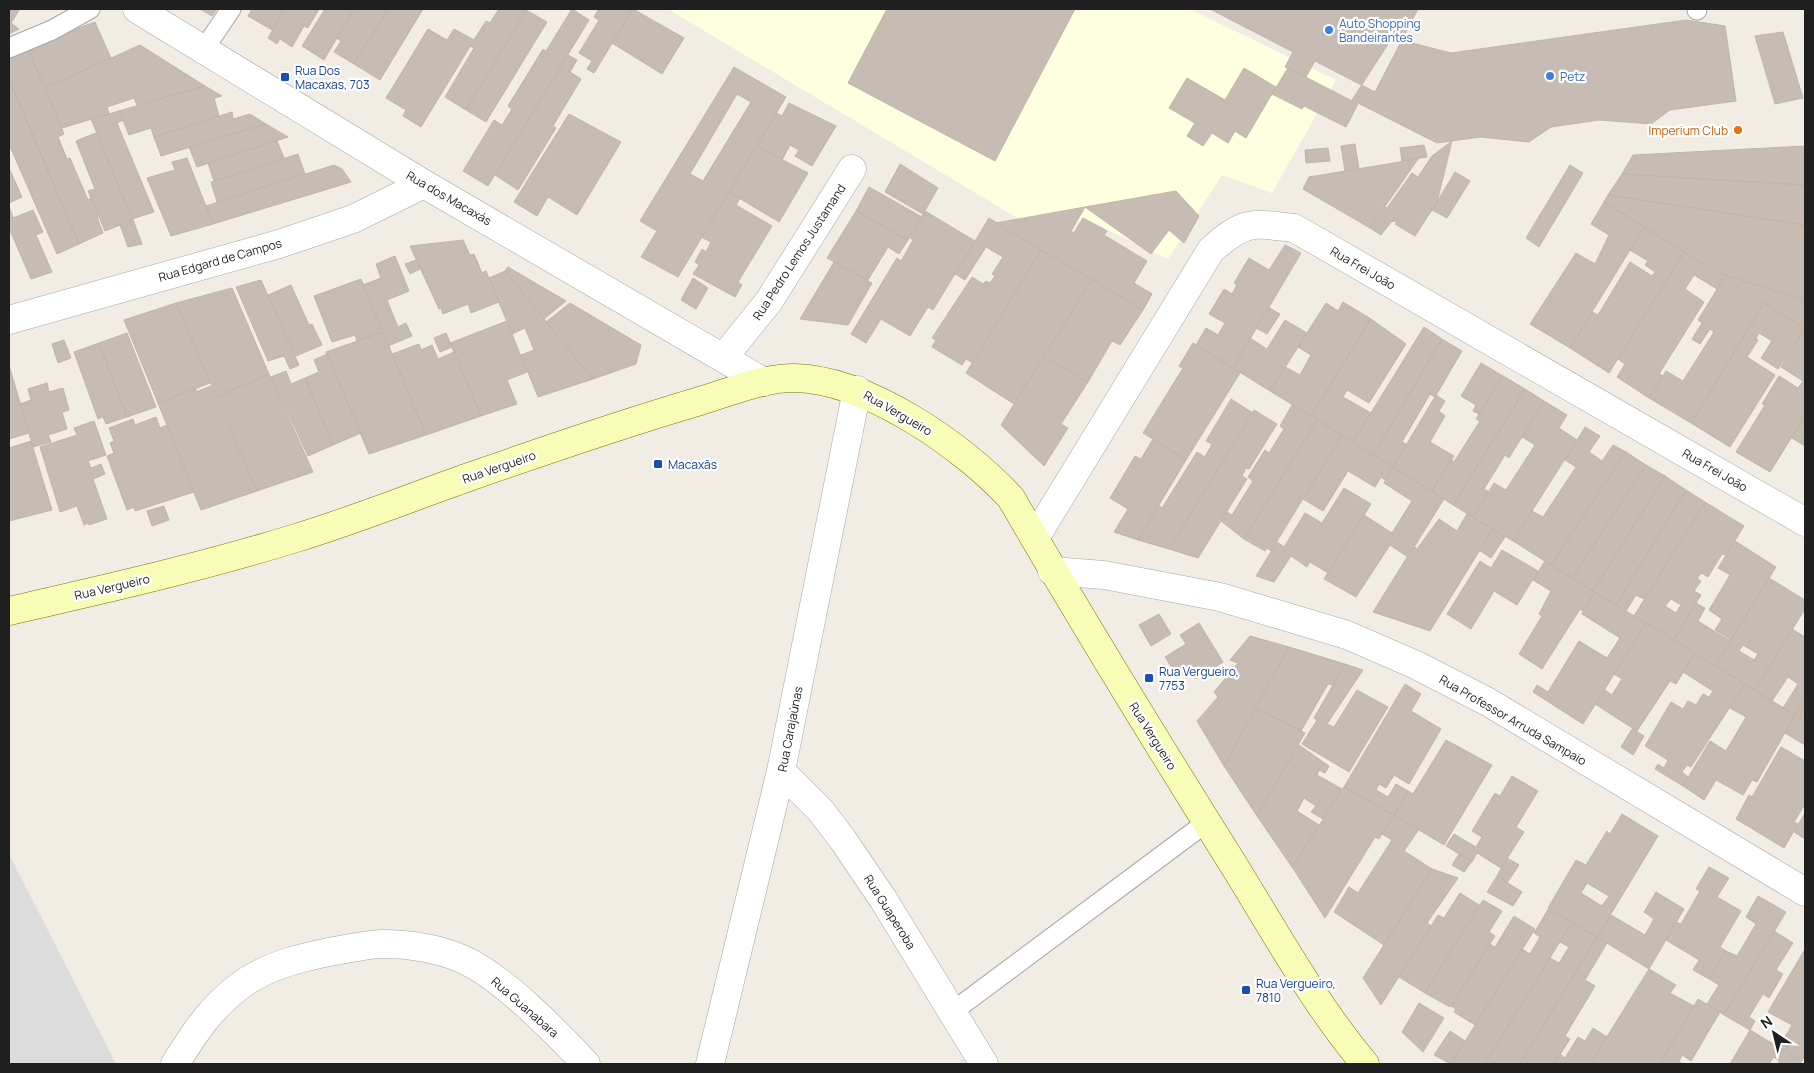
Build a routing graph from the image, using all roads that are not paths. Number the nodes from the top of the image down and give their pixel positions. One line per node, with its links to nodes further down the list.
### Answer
1 (90, 9): 4 (lane)
2 (137, 9): 5 (street, Rua dos Macaxás)
3 (231, 9): 5 (lane)
4 (9, 48)
5 (204, 50): 7 (street, Rua dos Macaxás)
6 (852, 169): 9 (street, Rua Pedro Lemos Justamand)
7 (424, 184): 8 (street, Rua Edgard de Campos); 9 (street, Rua dos Macaxás)
8 (9, 320)
9 (724, 357): 10 (street, Rua dos Macaxás)
10 (764, 382): 11 (main road, Rua Vergueiro); 15 (main road, Rua Vergueiro)
11 (858, 390): 13 (main road, Rua Vergueiro); 16 (street, Rua Carajaúnas)
12 (1805, 522): 13 (street, Rua Frei João)
13 (1035, 538): 14 (main road, Rua Vergueiro)
14 (1052, 571): 17 (main road, Rua Vergueiro); 18 (street, Rua Professor Arruda Sampaio)
15 (9, 610)
16 (781, 771): 19 (street, Rua Guaperoba); 22 (street, Rua Carajaúnas)
17 (1207, 822): 19 (lane); 24 (main road, Rua Vergueiro)
18 (1805, 892)
19 (952, 1012): 23 (street, Rua Guaperoba)
20 (175, 1064): 21 (street, Rua Guanabara)
21 (586, 1064)
22 (710, 1064)
23 (984, 1064)
24 (1365, 1064)

